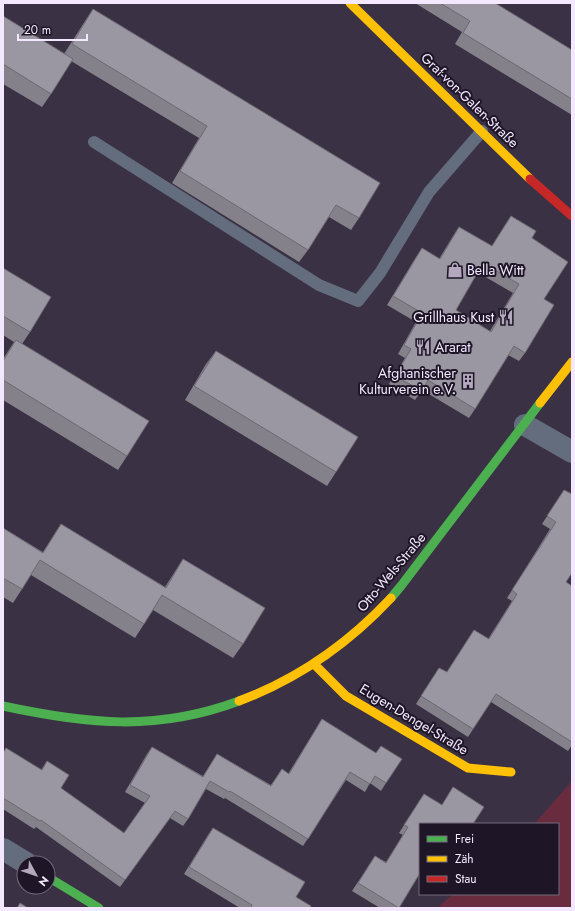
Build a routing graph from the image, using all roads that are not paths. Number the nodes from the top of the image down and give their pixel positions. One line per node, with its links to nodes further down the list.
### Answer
1 (350, 3): 2 (street, Graf-von-Galen-Straße)
2 (482, 131): 3 (lane); 4 (street, Graf-von-Galen-Straße)
3 (94, 142)
4 (572, 216)
5 (572, 362): 6 (street, Otto-Wels-Straße)
6 (524, 424): 7 (street); 8 (street, Otto-Wels-Straße)
7 (572, 452)
8 (314, 664): 9 (street, Otto-Wels-Straße); 10 (street, Eugen-Dengel-Straße)
9 (3, 706)
10 (511, 772)
11 (3, 849): 12 (street)
12 (16, 857)
13 (56, 882): 14 (street)
14 (99, 908)

